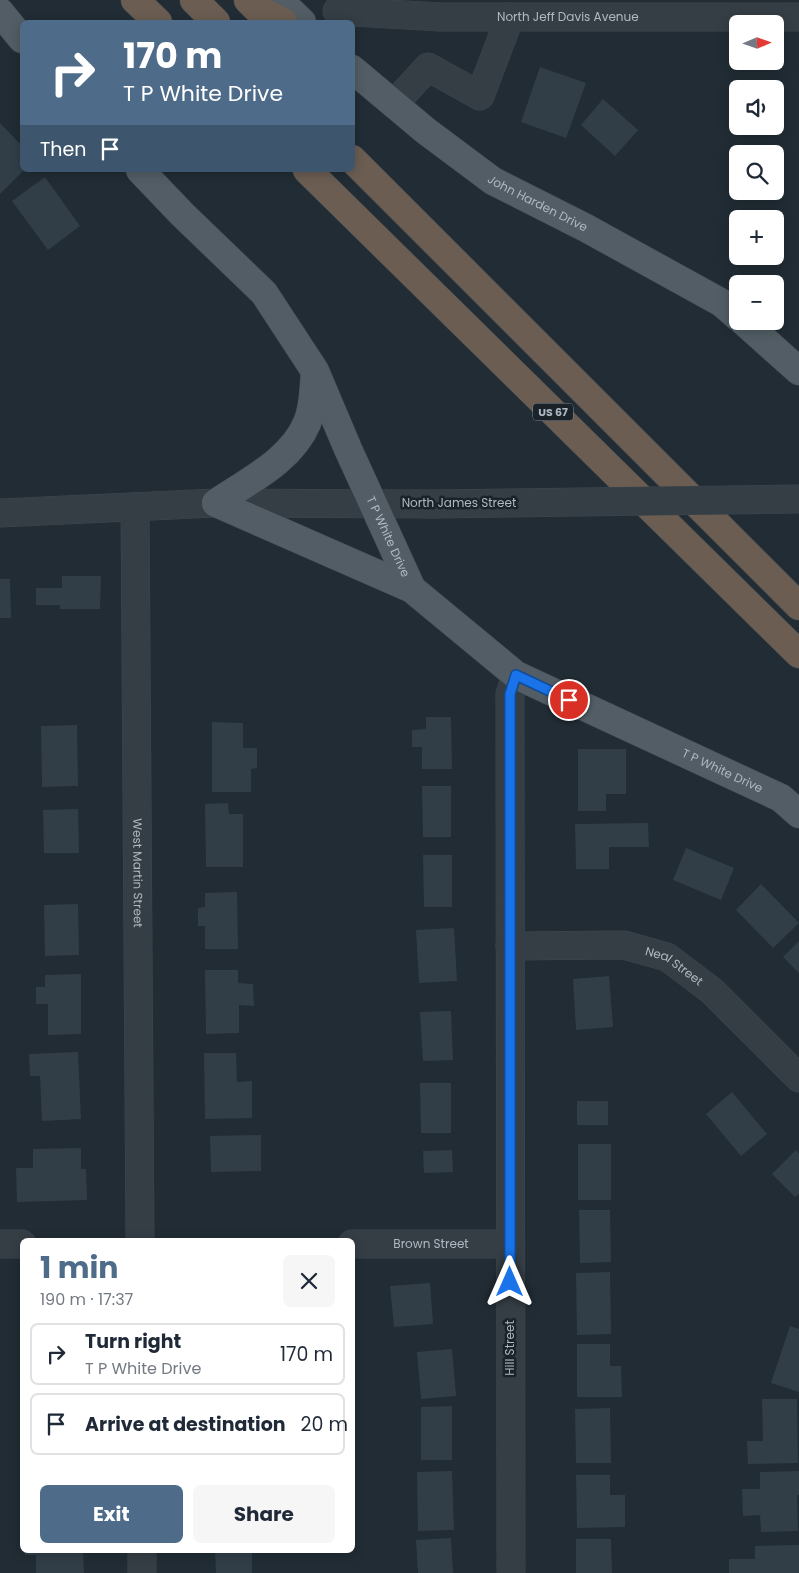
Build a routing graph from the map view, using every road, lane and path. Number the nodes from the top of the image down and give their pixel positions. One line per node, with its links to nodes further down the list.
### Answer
1 (135, 0): 9 (highway)
2 (194, 0): 10 (highway)
3 (248, 0): 11 (highway)
4 (280, 0): 12 (main road)
5 (335, 11): 7 (street, North Jeff Davis Avenue)
6 (0, 12): 13 (main road)
7 (510, 17): 8 (street, North Jeff Davis Avenue); 15 (street)
8 (799, 18)
9 (156, 20)
10 (214, 20)
11 (279, 20)
12 (300, 20)
13 (20, 37)
14 (355, 71): 15 (main road, John Harden Drive)
15 (394, 104): 19 (main road, John Harden Drive)
16 (355, 162): 29 (highway, US 67)
17 (142, 172): 21 (main road, T P White Drive)
18 (309, 172): 30 (highway, US 67)
19 (729, 309)
20 (753, 330): 22 (main road)
21 (315, 371): 24 (main road); 25 (main road, T P White Drive)
22 (799, 371)
23 (799, 499): 25 (street, North James Street, bridge)
24 (216, 503): 25 (street, North James Street); 26 (street, North James Street); 28 (main road)
25 (373, 503): 28 (main road, T P White Drive)
26 (135, 507): 27 (street, North James Street); 35 (street, West Martin Street)
27 (0, 513)
28 (412, 589): 31 (main road, T P White Drive)
29 (799, 606)
30 (799, 654)
31 (516, 675): 32 (main road, T P White Drive); 33 (street, Hill Street)
32 (799, 814)
33 (510, 946): 34 (street, Neal Street); 39 (street, Hill Street)
34 (799, 1078)
35 (140, 1238)
36 (0, 1244): 37 (street)
37 (20, 1244)
38 (355, 1244): 39 (street, Brown Street)
39 (510, 1244): 42 (street, Hill Street)
40 (142, 1553): 41 (street)
41 (142, 1573)
42 (511, 1573)

